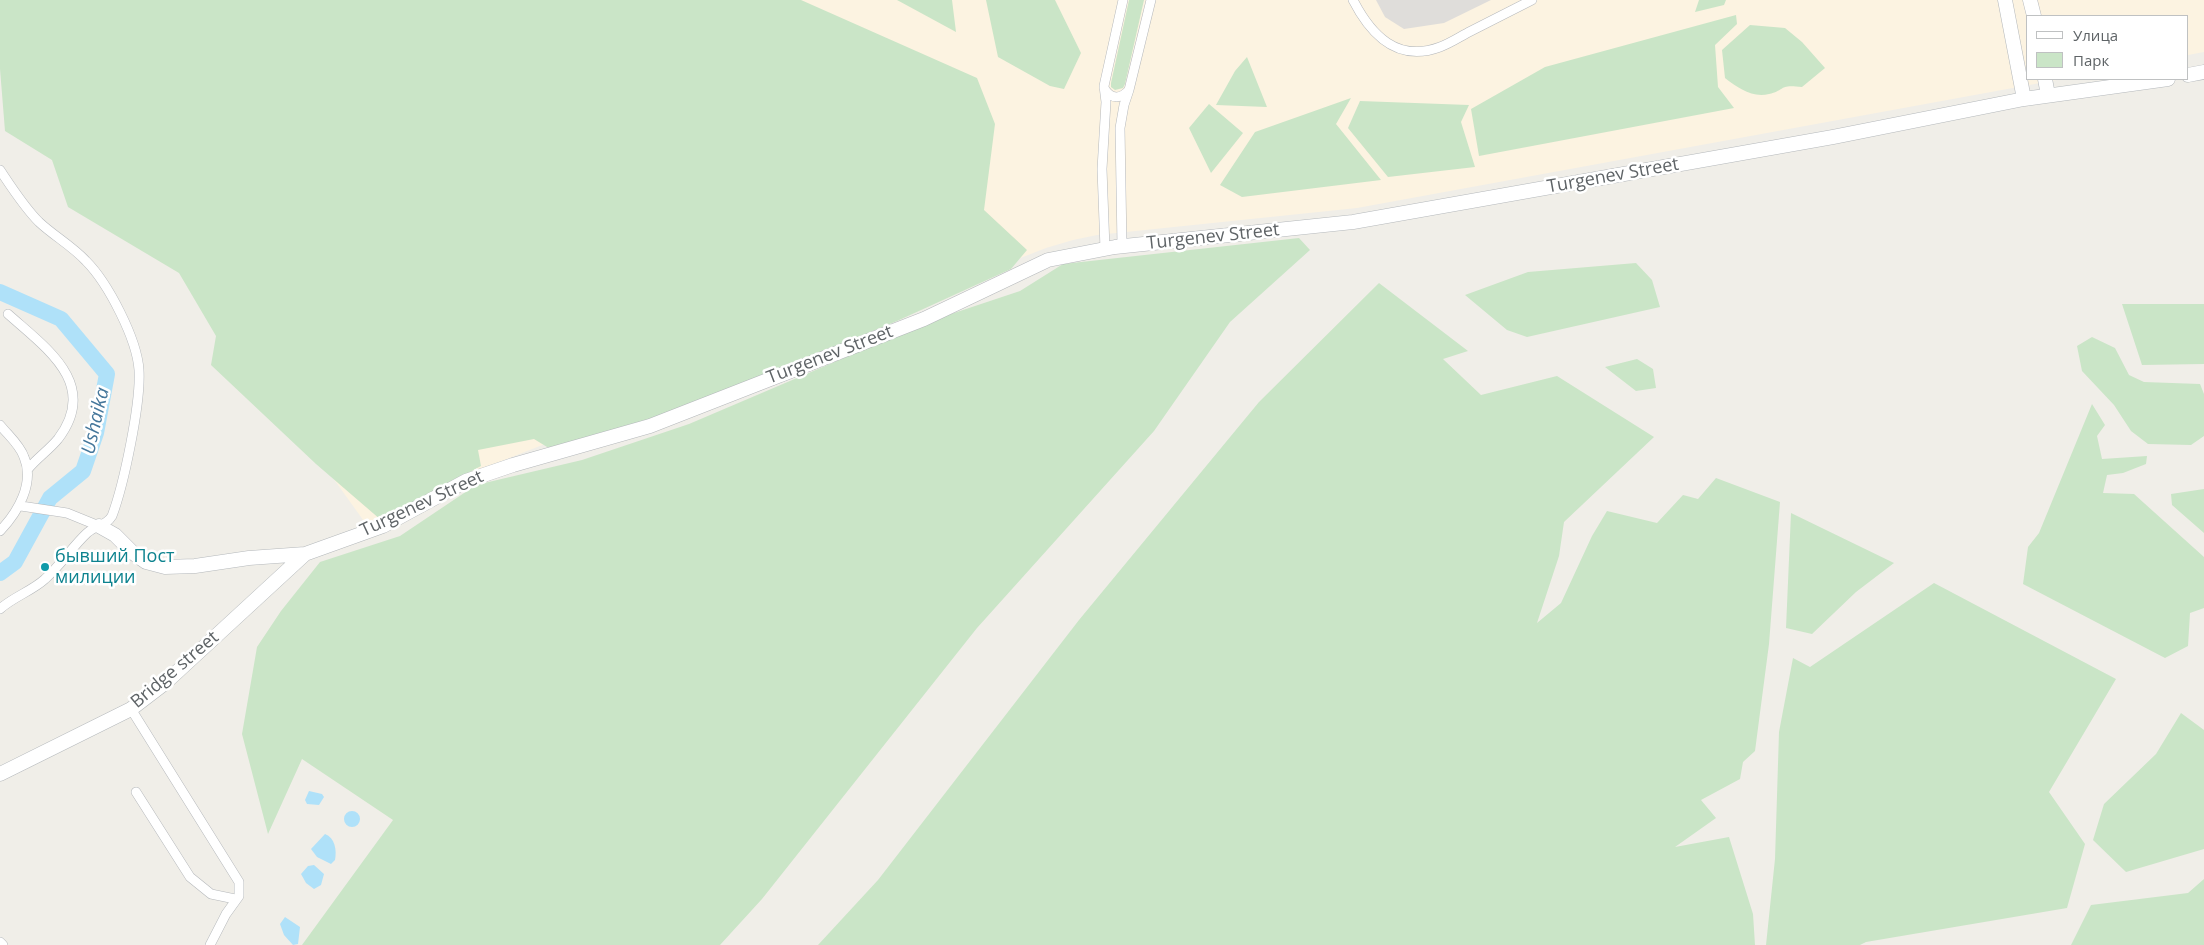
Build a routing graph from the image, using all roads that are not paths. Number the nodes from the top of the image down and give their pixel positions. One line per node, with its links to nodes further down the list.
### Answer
1 (1123, 0): 12 (street)
2 (1151, 0): 13 (street)
3 (1353, 0): 4 (street)
4 (1532, 0)
5 (2005, 0): 15 (street)
6 (2030, 0): 7 (street)
7 (2034, 15)
8 (2204, 72): 9 (street)
9 (2189, 75)
10 (2045, 80): 14 (street)
11 (2160, 80): 14 (street, Turgenev Street)
12 (1104, 88): 13 (street); 18 (street)
13 (1130, 90): 17 (street)
14 (2048, 95): 15 (street, Turgenev Street)
15 (2024, 99): 17 (street, Turgenev Street)
16 (0, 170): 23 (street)
17 (1122, 246): 18 (street, Turgenev Street)
18 (1105, 249): 25 (street, Turgenev Street)
19 (8, 314): 21 (street)
20 (0, 425): 21 (street)
21 (28, 469): 22 (street)
22 (24, 506): 23 (street); 24 (street)
23 (99, 526): 25 (street); 26 (street)
24 (0, 531)
25 (305, 554): 27 (street, Bridge street)
26 (0, 609)
27 (131, 709): 28 (street, Bridge street); 30 (street)
28 (0, 774)
29 (136, 792): 30 (street)
30 (235, 899): 33 (street)
31 (0, 942): 32 (street)
32 (3, 945)
33 (210, 945)

